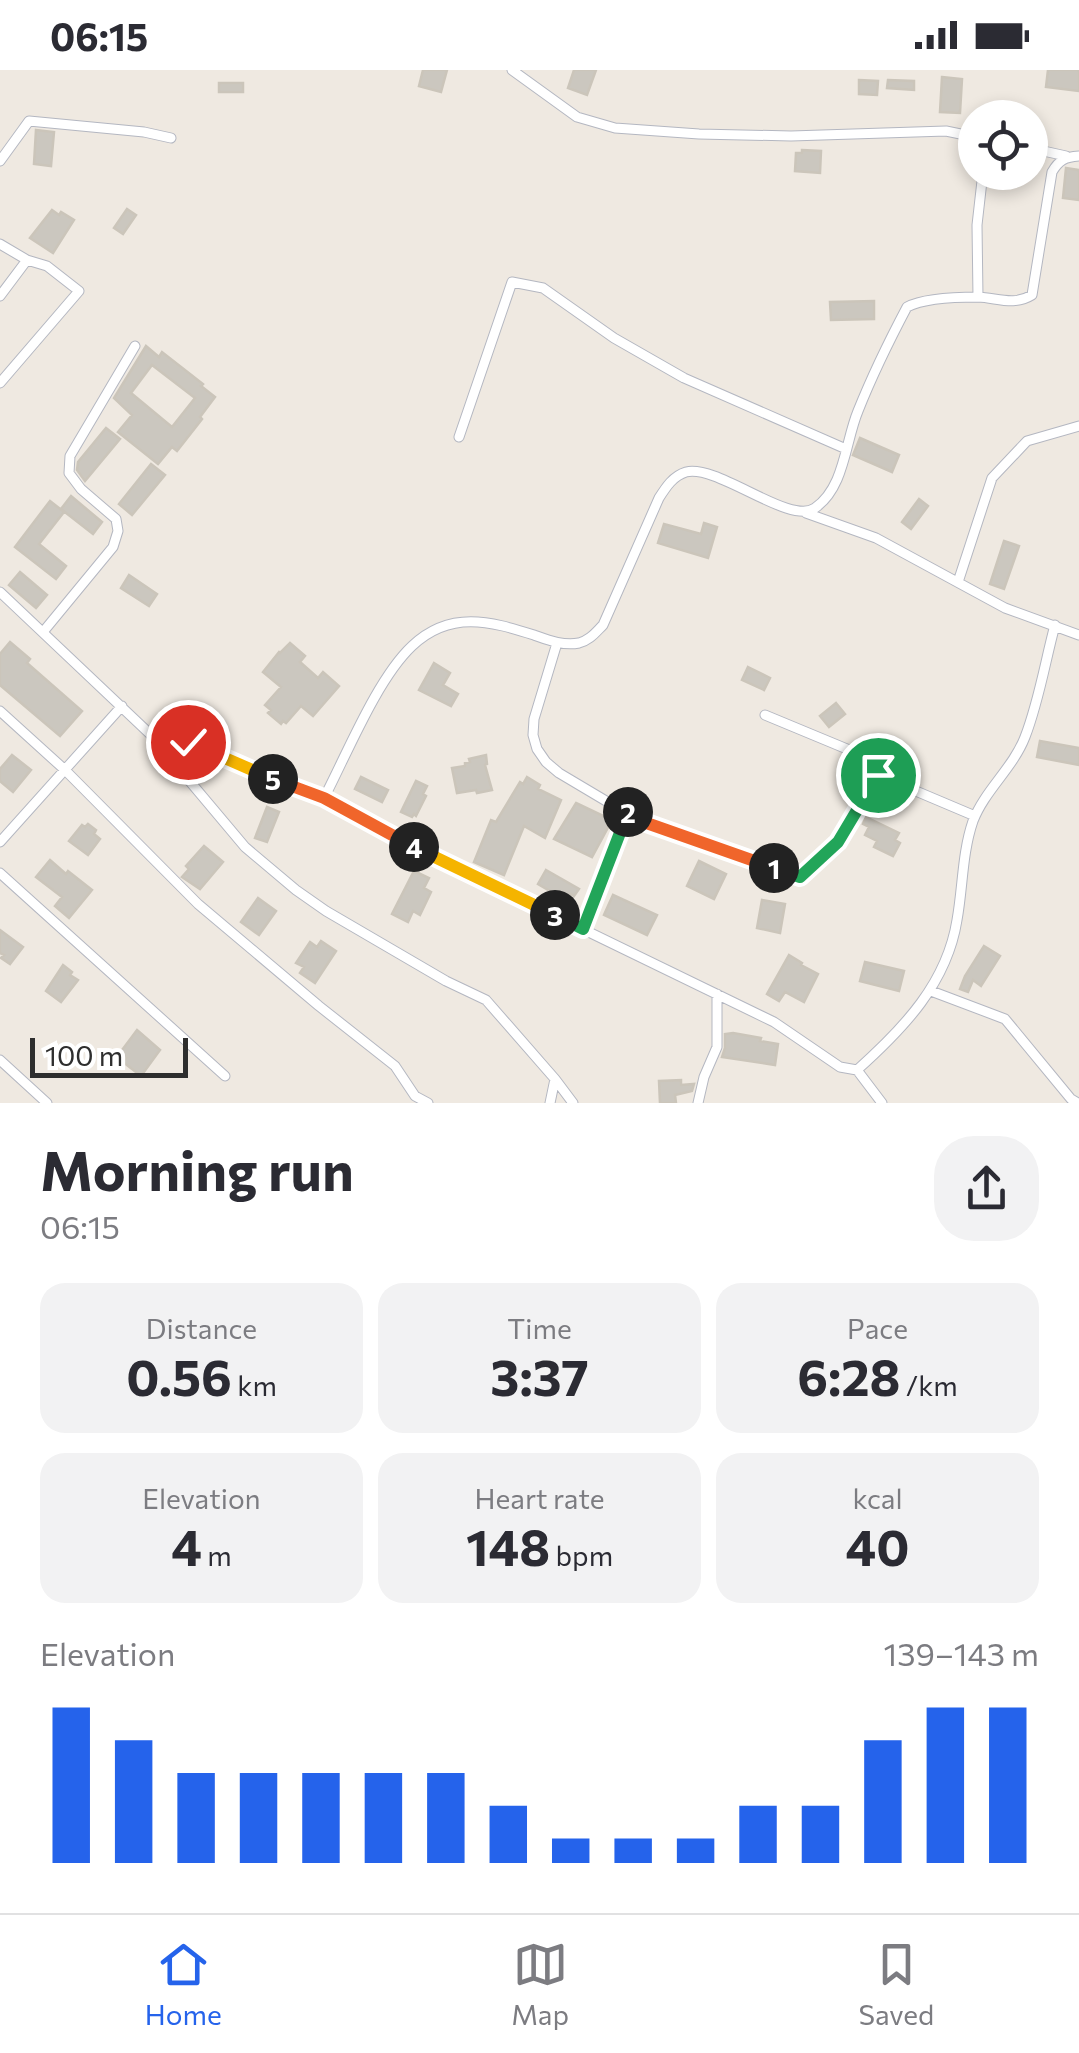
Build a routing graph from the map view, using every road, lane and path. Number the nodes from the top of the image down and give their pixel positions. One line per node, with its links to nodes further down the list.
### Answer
1 (512, 70): 2 (street)
2 (958, 133)
3 (171, 138): 6 (street)
4 (1048, 151): 5 (street)
5 (1074, 156): 11 (street)
6 (0, 161)
7 (981, 190): 11 (street)
8 (0, 244): 9 (street)
9 (27, 260): 10 (street); 13 (street)
10 (0, 296)
11 (978, 297): 16 (street)
12 (135, 346): 21 (street)
13 (0, 383)
14 (1079, 426): 18 (street)
15 (459, 437): 16 (street)
16 (846, 448): 17 (street)
17 (804, 512): 18 (street); 23 (street)
18 (958, 582): 20 (street)
19 (0, 592): 21 (street)
20 (1055, 625): 22 (street); 32 (street)
21 (43, 632): 24 (street)
22 (1079, 635)
23 (556, 643): 30 (street); 31 (street)
24 (122, 706): 27 (street); 28 (street)
25 (0, 711): 28 (street)
26 (765, 715): 29 (street)
27 (150, 734): 30 (street); 41 (street)
28 (65, 770): 33 (street); 43 (street)
29 (878, 775): 31 (street); 32 (street)
30 (324, 798): 35 (street)
31 (627, 812): 35 (street)
32 (975, 816): 36 (street)
33 (0, 842)
34 (0, 873): 40 (street)
35 (583, 929): 37 (street)
36 (931, 992): 39 (street); 48 (street)
37 (718, 994): 39 (street); 46 (street)
38 (0, 1060): 42 (street)
39 (857, 1070): 47 (street)
40 (225, 1076)
41 (555, 1078): 44 (street); 45 (street)
42 (47, 1103)
43 (428, 1103)
44 (550, 1103)
45 (573, 1103)
46 (698, 1103)
47 (882, 1103)
48 (1078, 1103)

